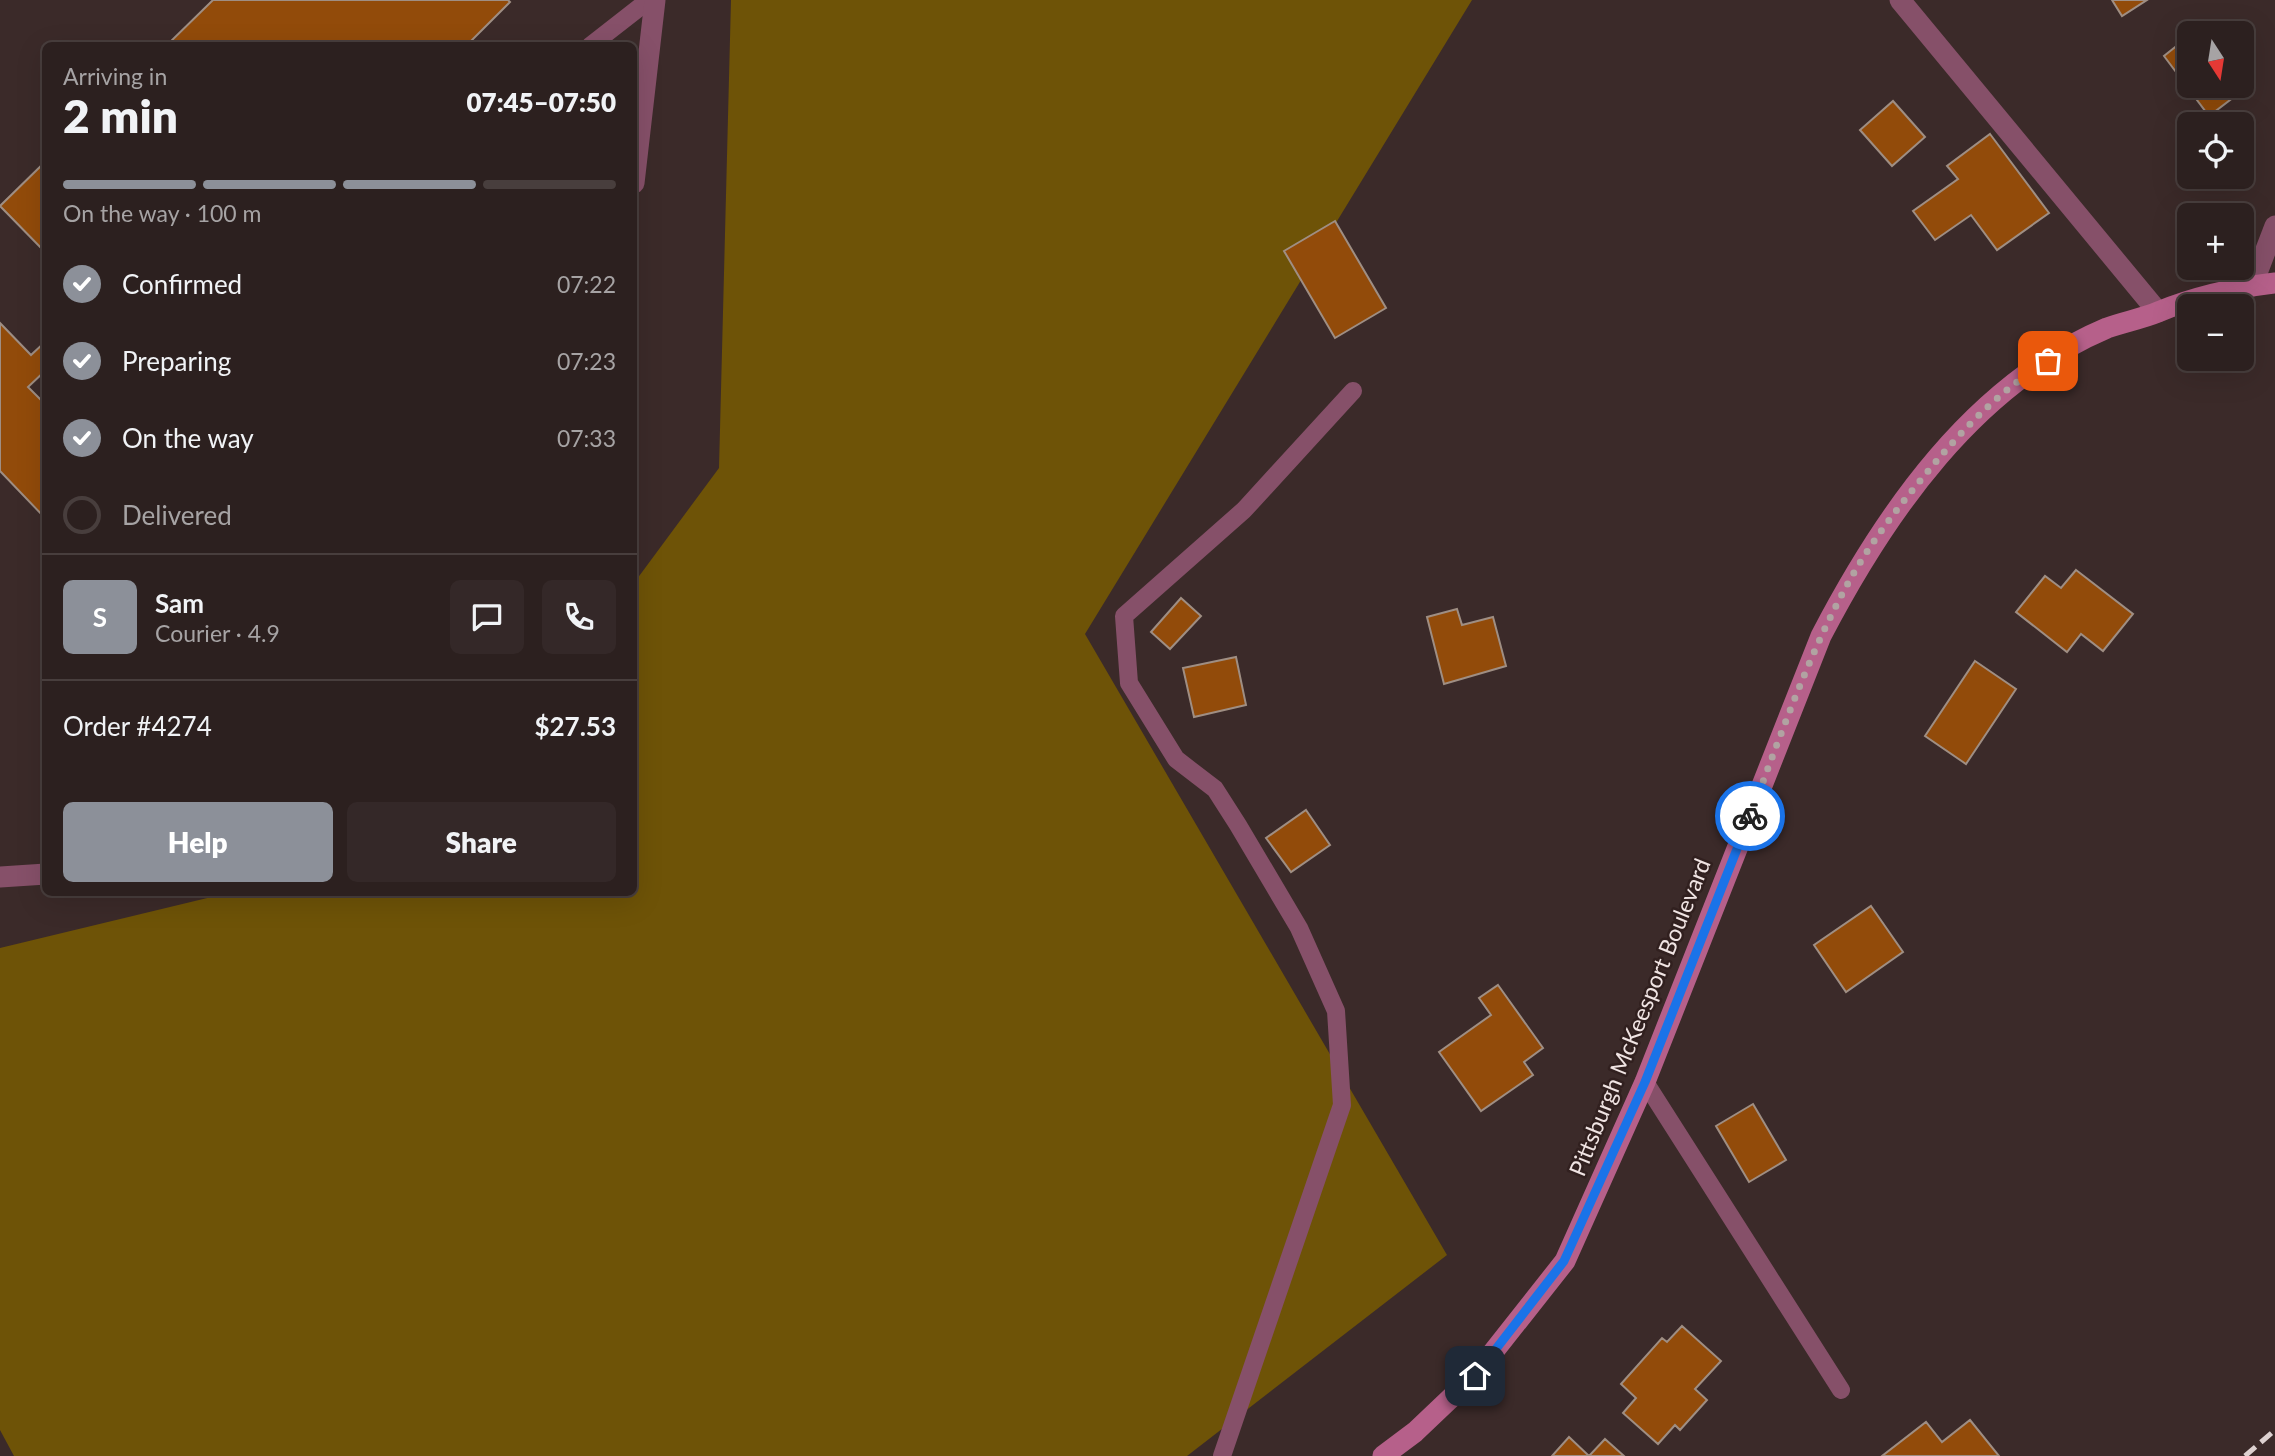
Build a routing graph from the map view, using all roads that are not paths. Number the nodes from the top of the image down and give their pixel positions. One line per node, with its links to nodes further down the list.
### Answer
1 (649, 0): 4 (lane)
2 (655, 0): 5 (street)
3 (1900, 0): 9 (street)
4 (595, 42)
5 (637, 157)
6 (2275, 226): 8 (street)
7 (2275, 283): 8 (main road, Pittsburgh McKeesport Boulevard)
8 (2252, 286): 9 (main road, Pittsburgh McKeesport Boulevard)
9 (2158, 312): 13 (main road, Pittsburgh McKeesport Boulevard)
10 (1353, 391): 15 (lane)
11 (42, 874): 12 (street)
12 (0, 877)
13 (1645, 1082): 14 (lane); 16 (main road, Pittsburgh McKeesport Boulevard)
14 (1841, 1390)
15 (1222, 1456)
16 (1383, 1456)

